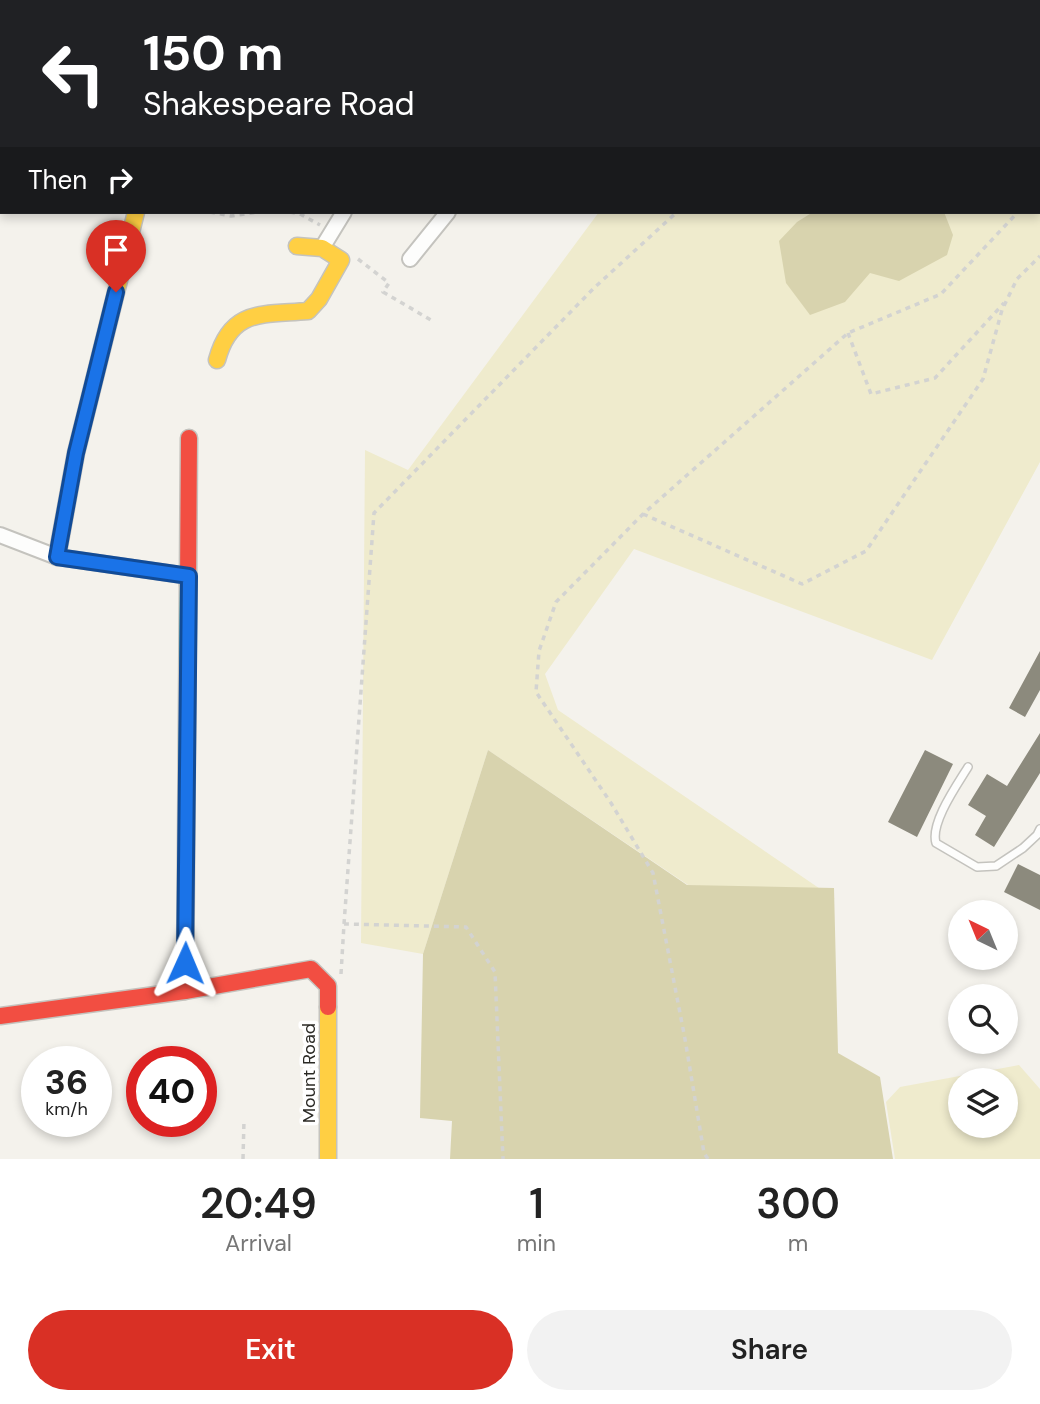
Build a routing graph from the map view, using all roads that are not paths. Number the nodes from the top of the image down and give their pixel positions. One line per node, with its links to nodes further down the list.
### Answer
1 (135, 214): 10 (street)
2 (343, 214): 4 (street)
3 (446, 214): 6 (street)
4 (327, 238): 5 (street); 7 (street)
5 (297, 246)
6 (410, 259)
7 (217, 359)
8 (189, 438): 11 (street)
9 (0, 535): 10 (street)
10 (57, 557): 11 (street)
11 (189, 576): 14 (street)
12 (968, 767): 13 (lane)
13 (1040, 829)
14 (184, 991): 15 (street); 16 (street, Mount Road)
15 (0, 1016)
16 (328, 1159)

